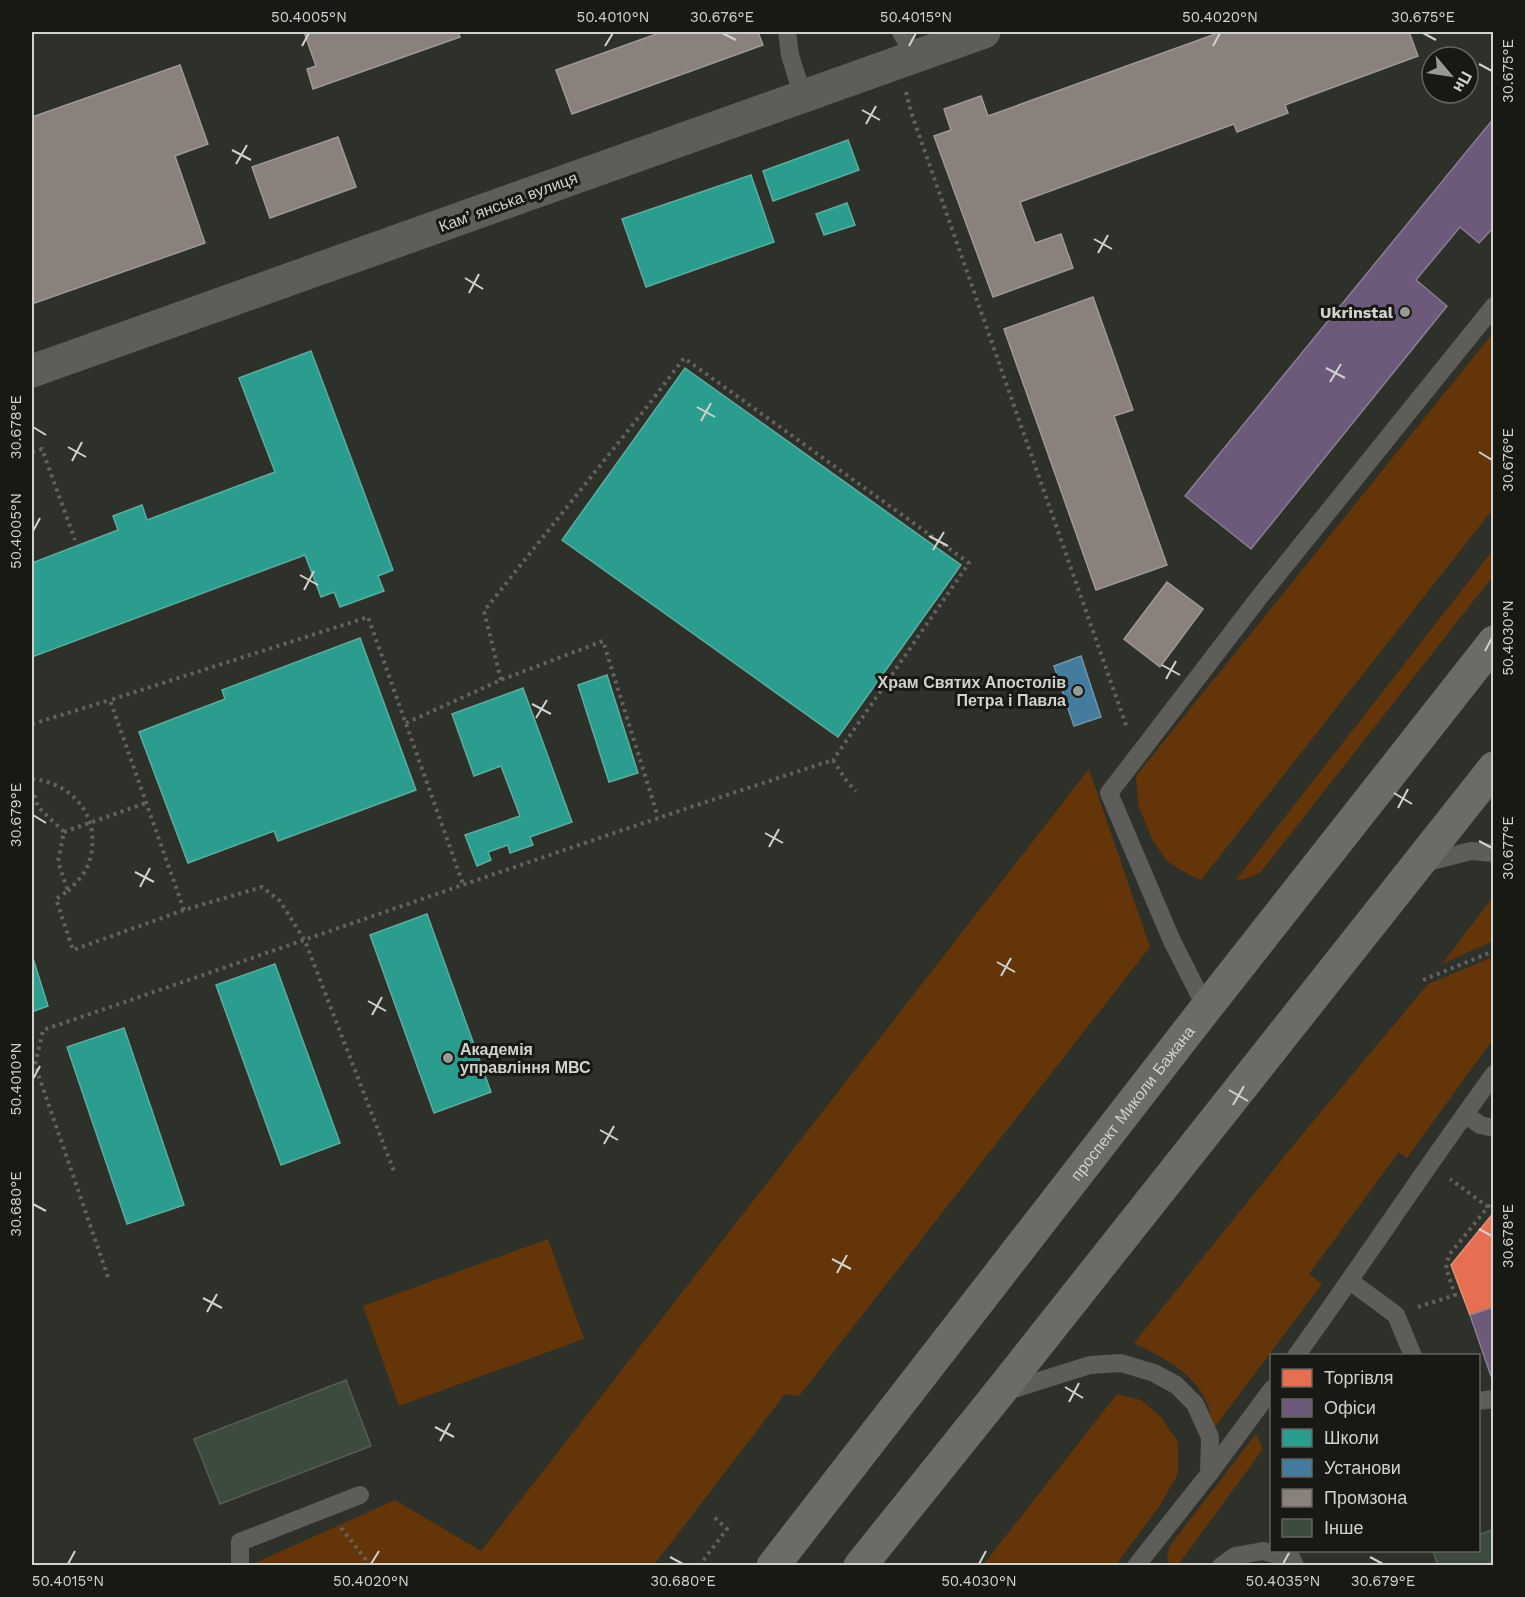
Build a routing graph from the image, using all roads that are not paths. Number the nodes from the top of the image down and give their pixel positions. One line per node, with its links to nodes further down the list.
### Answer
1 (787, 32): 4 (lane)
2 (984, 32): 3 (street, Камʼянська вулиця)
3 (905, 50): 4 (street, Камʼянська вулиця)
4 (803, 97): 6 (street, Камʼянська вулиця)
5 (1494, 306): 11 (lane)
6 (32, 371)
7 (1494, 642): 11 (highway, проспект Миколи Бажана)
8 (1494, 768): 10 (highway)
9 (1494, 853): 10 (lane)
10 (1418, 864): 19 (highway)
11 (1206, 1008): 24 (highway, проспект Миколи Бажана)
12 (1494, 1074): 13 (lane)
13 (1465, 1114): 14 (lane); 15 (lane)
14 (1494, 1128)
15 (1350, 1281): 16 (lane); 17 (lane)
16 (1297, 1354)
17 (1412, 1354)
18 (1270, 1392): 20 (lane)
19 (999, 1393): 20 (lane); 25 (highway)
20 (1209, 1474): 22 (lane)
21 (360, 1495): 23 (lane)
22 (1140, 1564)
23 (240, 1566)
24 (773, 1566)
25 (860, 1566)
26 (1221, 1566): 27 (lane)
27 (1295, 1566)

